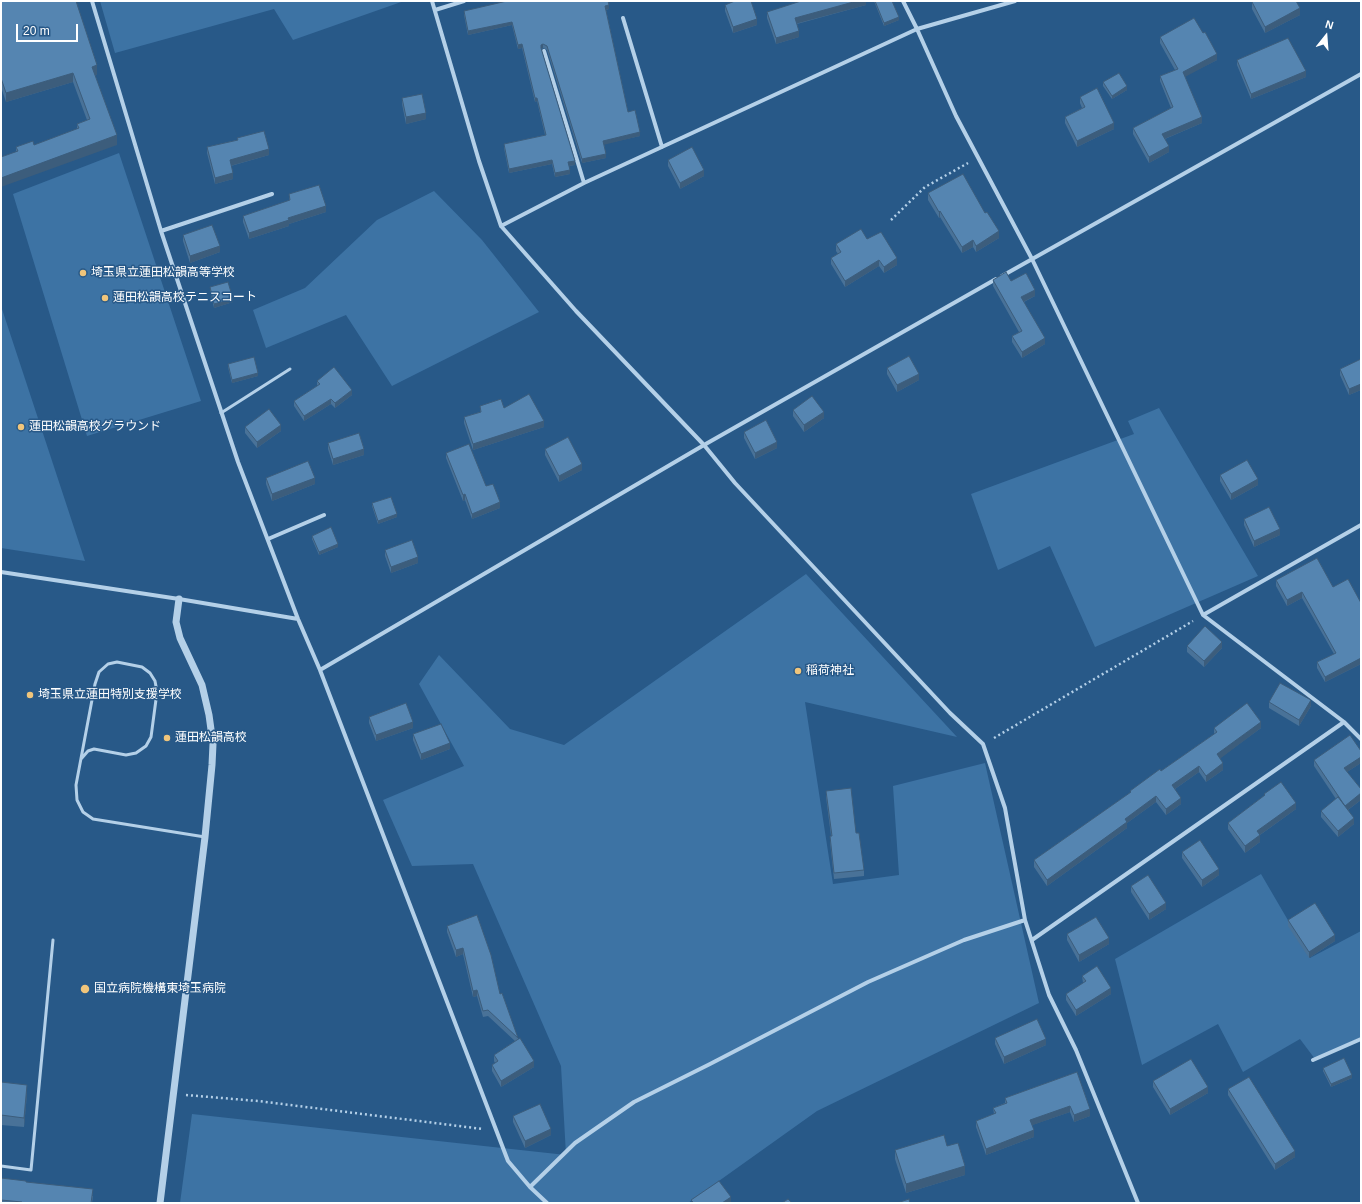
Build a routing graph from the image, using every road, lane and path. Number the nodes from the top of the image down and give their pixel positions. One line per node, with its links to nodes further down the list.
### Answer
1 (92, 1): 17 (street)
2 (432, 1): 6 (street)
3 (464, 1): 6 (street)
4 (903, 1): 8 (street)
5 (1015, 1): 8 (street)
6 (435, 10): 16 (street)
7 (623, 18): 11 (street)
8 (917, 28): 11 (street); 12 (street)
9 (544, 51): 13 (street)
10 (1361, 74): 18 (street)
11 (662, 147): 13 (street)
12 (978, 157): 15 (path); 18 (street)
13 (584, 184): 16 (street)
14 (272, 194): 17 (street)
15 (891, 220)
16 (501, 226): 21 (street)
17 (160, 232): 20 (street)
18 (1032, 259): 21 (street); 27 (street)
19 (290, 369): 20 (lane)
20 (221, 413): 24 (street)
21 (704, 445): 29 (street); 32 (street)
22 (324, 515): 24 (street)
23 (1361, 525): 27 (street)
24 (268, 539): 28 (street)
25 (1, 572): 26 (street)
26 (179, 599): 28 (street); 34 (street)
27 (1203, 615): 30 (street); 32 (path)
28 (298, 619): 29 (street)
29 (320, 670): 41 (street)
30 (1344, 722): 31 (street); 37 (street)
31 (1361, 739)
32 (983, 744): 35 (street)
33 (81, 759): 33 (lane); 34 (lane)
34 (205, 837): 40 (street)
35 (1026, 920): 37 (street); 43 (street)
36 (53, 940): 42 (lane)
37 (1032, 940): 46 (street)
38 (1361, 1039): 39 (street)
39 (1313, 1060)
40 (173, 1094): 41 (path); 44 (street)
41 (498, 1131): 43 (street)
42 (1, 1166)
43 (530, 1187): 45 (street)
44 (160, 1203)
45 (547, 1203)
46 (1138, 1203)

